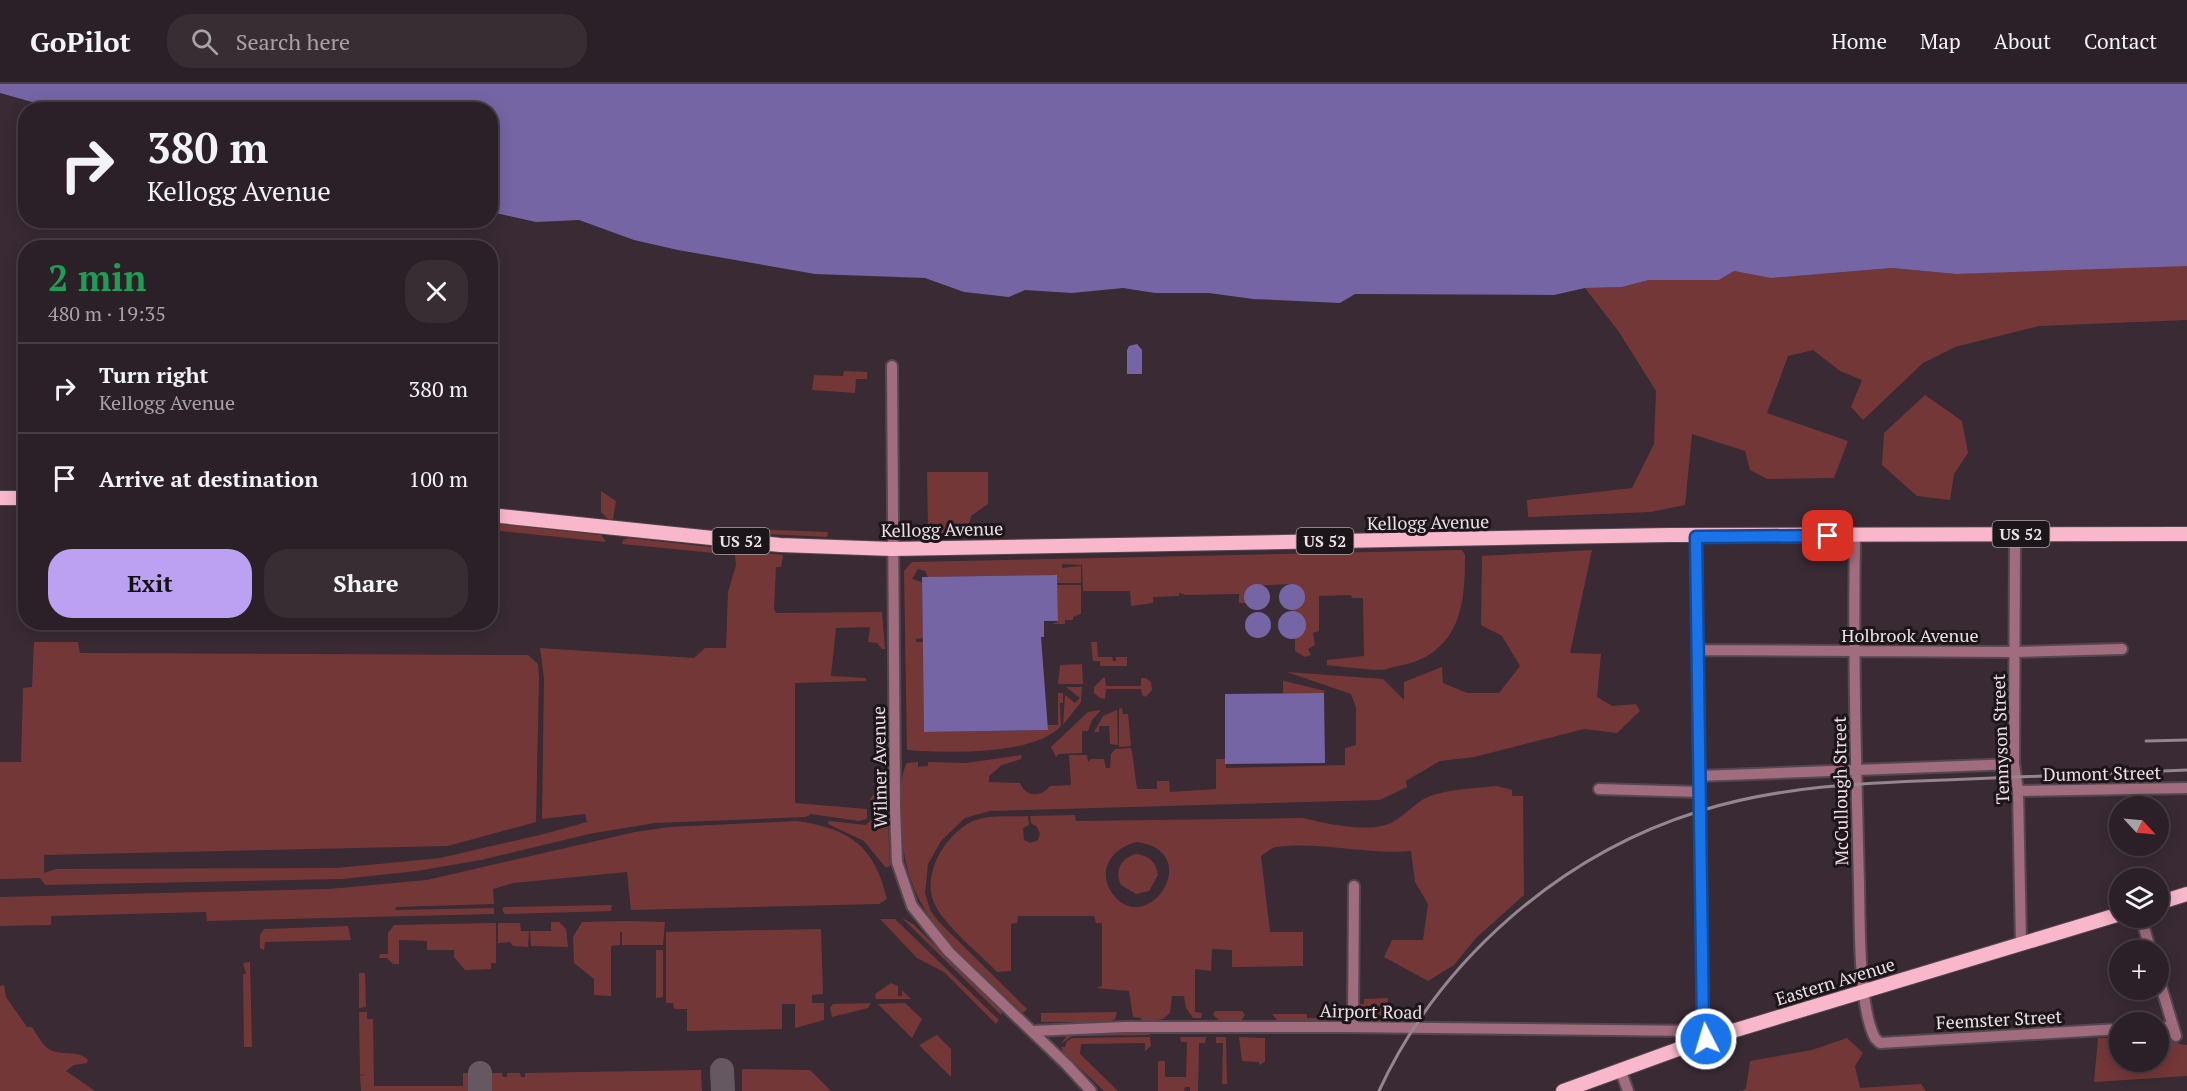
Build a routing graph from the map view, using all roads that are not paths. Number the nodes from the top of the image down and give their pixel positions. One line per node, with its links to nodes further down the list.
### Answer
1 (892, 366): 9 (street, Wilmer Avenue)
2 (0, 498): 3 (main road)
3 (18, 498)
4 (498, 516): 9 (main road, Kellogg Avenue / US 52)
5 (2015, 534): 6 (main road, Kellogg Avenue / US 52); 7 (main road, Kellogg Avenue / US 52); 13 (street, Tennyson Street)
6 (2187, 534)
7 (1855, 536): 8 (main road, Kellogg Avenue / US 52); 12 (street, McCullough Street)
8 (1696, 537): 9 (main road, Kellogg Avenue / US 52); 11 (street)
9 (892, 549): 30 (street, Wilmer Avenue)
10 (2122, 649): 13 (street, Holbrook Avenue)
11 (1698, 650): 12 (street, Holbrook Avenue); 16 (street)
12 (1855, 652): 13 (street, Holbrook Avenue); 15 (street, McCullough Street)
13 (2015, 652): 14 (street, Tennyson Street)
14 (2014, 764): 15 (street); 19 (street, Tennyson Street)
15 (1856, 770): 16 (street); 26 (street, McCullough Street)
16 (1699, 776): 20 (street)
17 (2187, 788): 19 (street, Dumont Street)
18 (1599, 789): 20 (street)
19 (2018, 791): 25 (street, Tennyson Street)
20 (1700, 792): 32 (street)
21 (1354, 886): 28 (street)
22 (2187, 894): 23 (main road)
23 (2169, 900)
24 (2109, 917): 25 (main road, Eastern Avenue)
25 (2021, 944): 26 (main road, Eastern Avenue)
26 (1864, 990): 32 (main road, Eastern Avenue); 33 (street, McCullough Street)
27 (2167, 1000): 31 (street)
28 (1353, 1027): 30 (street, Airport Road); 32 (street, Airport Road)
29 (2109, 1030): 33 (street, Feemster Street)
30 (1033, 1031): 35 (street, Wilmer Avenue)
31 (2181, 1036)
32 (1706, 1039): 34 (main road, Eastern Avenue)
33 (1880, 1043)
34 (1620, 1069): 36 (main road, Eastern Avenue); 37 (street)
35 (1091, 1091)
36 (1563, 1091)
37 (1628, 1091)

